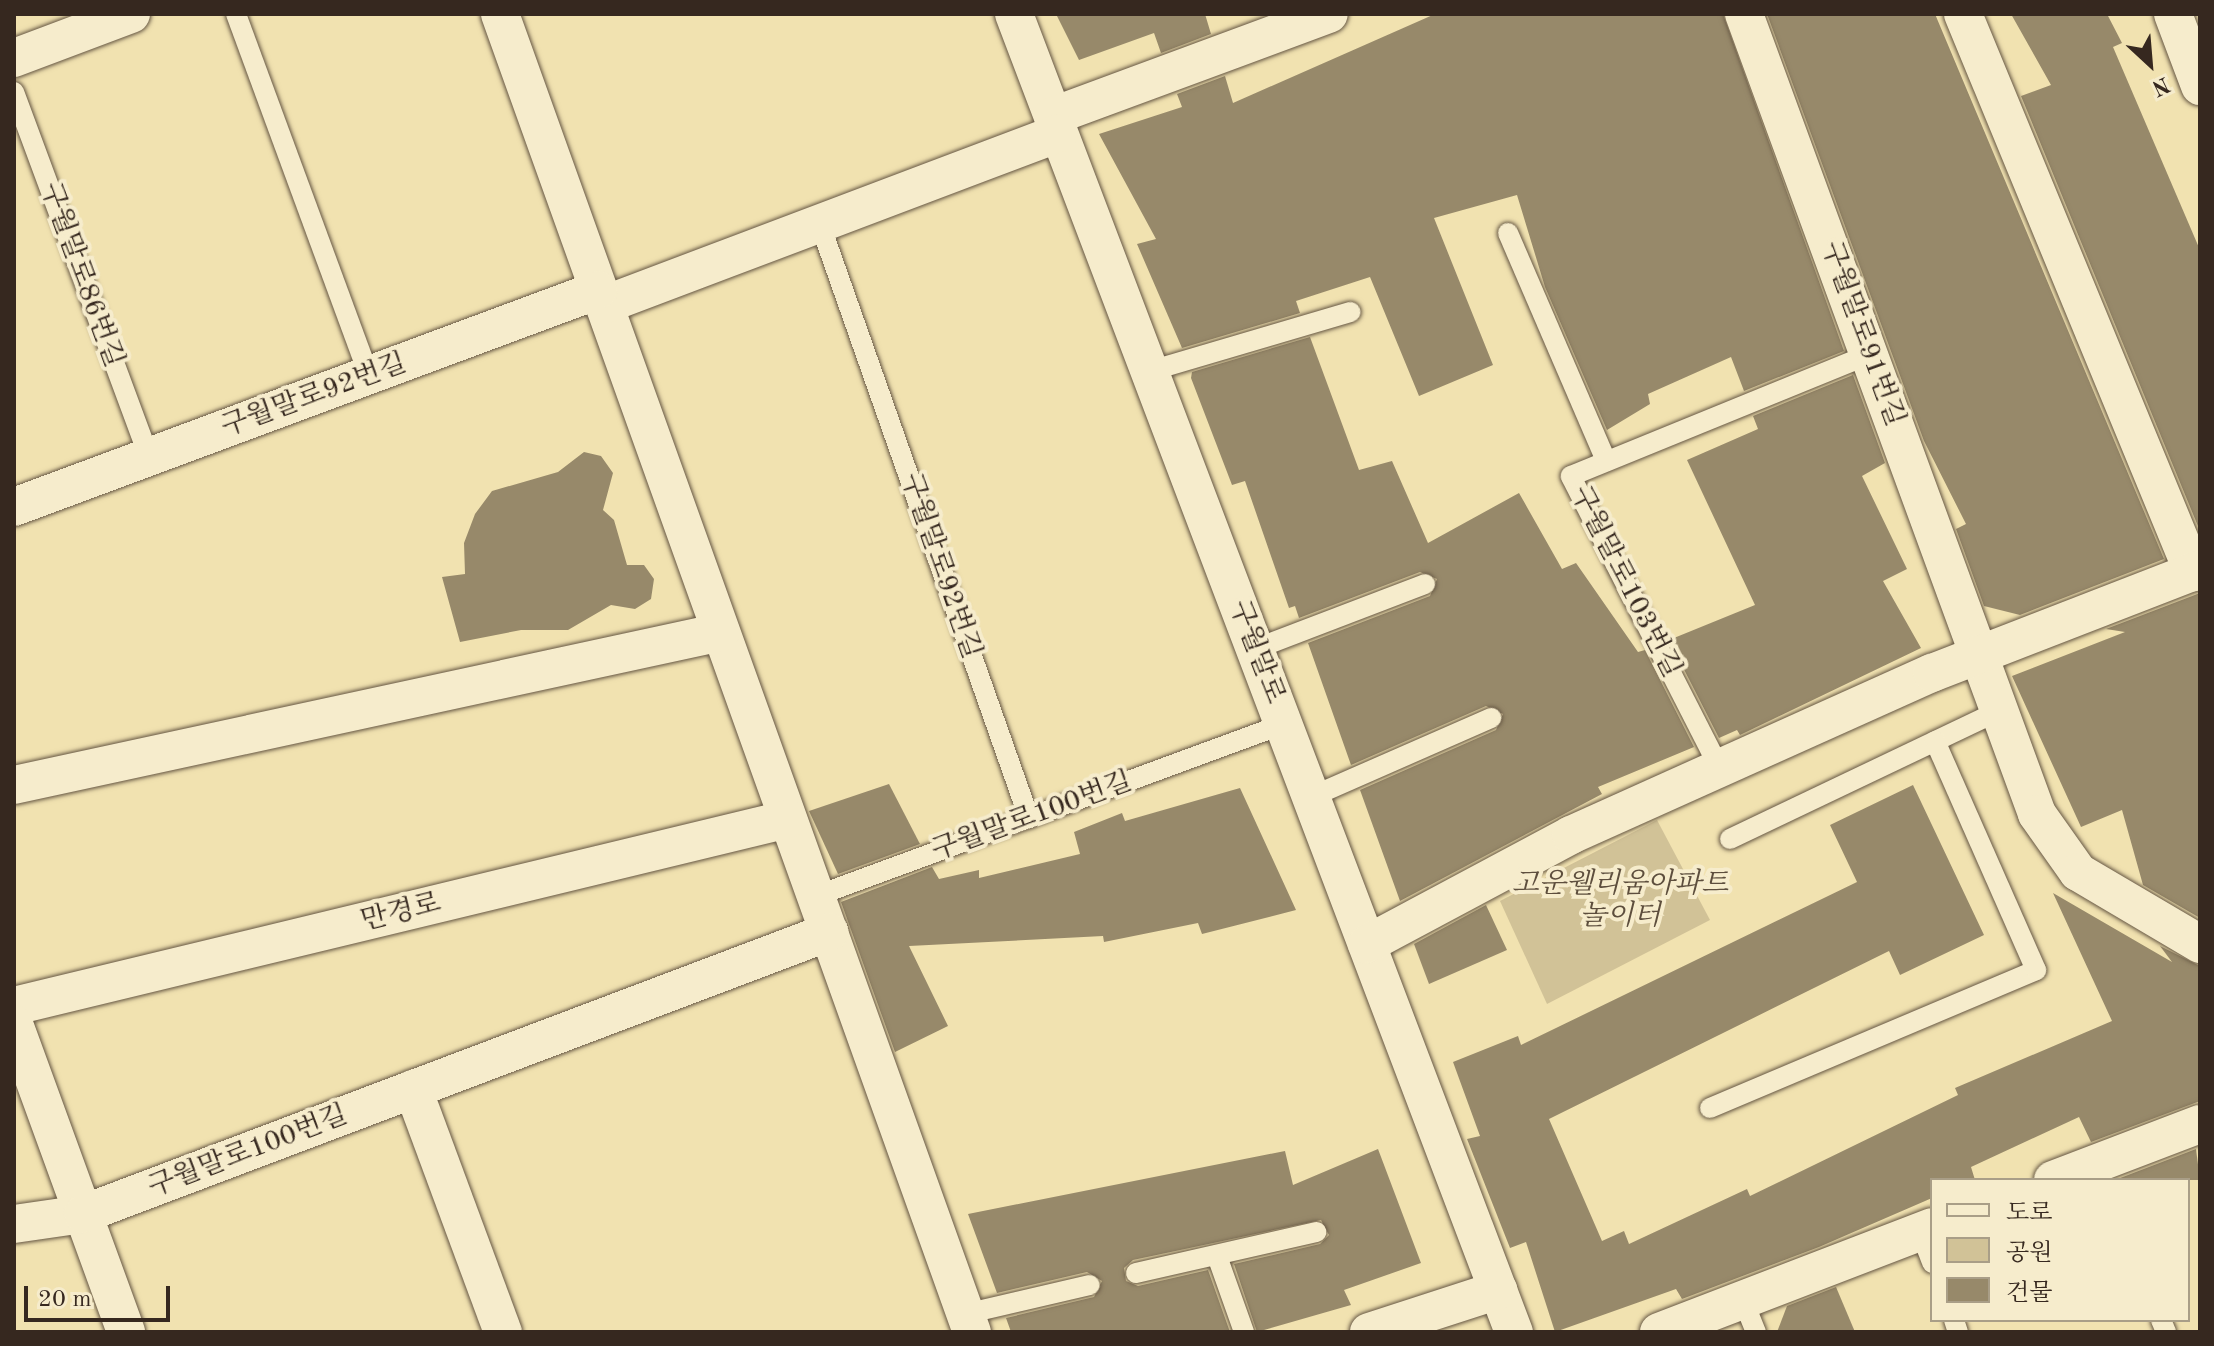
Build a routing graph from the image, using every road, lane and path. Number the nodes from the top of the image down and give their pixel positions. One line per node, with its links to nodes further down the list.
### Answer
1 (131, 14): 9 (street)
2 (236, 14): 20 (lane)
3 (500, 14): 16 (street)
4 (1014, 14): 13 (street, 구월말로)
5 (1329, 14): 13 (street)
6 (1744, 14): 18 (street, 구월말로91번길)
7 (1963, 14): 24 (street)
8 (2173, 14): 11 (street)
9 (95, 21): 10 (street)
10 (14, 58)
11 (2200, 86)
12 (14, 92): 21 (lane, 구월말로86번길)
13 (1056, 125): 14 (street, 구월말로92번길); 19 (street, 구월말로)
14 (820, 224): 16 (street, 구월말로92번길); 36 (lane, 구월말로92번길)
15 (1508, 233): 22 (lane, 구월말로103번길)
16 (601, 298): 20 (street, 구월말로92번길); 26 (street)
17 (1350, 312): 19 (lane)
18 (1870, 354): 22 (lane); 28 (street, 구월말로91번길)
19 (1150, 371): 27 (street, 구월말로)
20 (369, 375): 21 (street, 구월말로92번길)
21 (149, 457): 23 (street, 구월말로92번길)
22 (1606, 461): 33 (lane, 구월말로103번길)
23 (14, 507)
24 (2196, 571): 28 (street)
25 (1425, 584): 27 (lane)
26 (721, 632): 34 (street); 37 (street)
27 (1255, 649): 31 (street, 구월말로)
28 (1981, 654): 29 (street); 33 (street)
29 (2000, 710): 32 (lane); 42 (street)
30 (1491, 718): 35 (lane)
31 (1283, 724): 35 (street, 구월말로); 36 (lane, 구월말로100번길)
32 (1935, 741): 38 (lane); 46 (lane)
33 (1721, 771): 41 (street)
34 (14, 785)
35 (1311, 797): 41 (street, 구월말로)
36 (1029, 818): 39 (lane, 구월말로100번길)
37 (788, 819): 39 (street); 43 (street, 만경로)
38 (1730, 839)
39 (816, 896): 40 (street)
40 (829, 932): 45 (street, 구월말로100번길); 59 (street)
41 (1367, 944): 57 (street, 구월말로)
42 (2200, 944)
43 (14, 1006)
44 (14, 1024): 50 (street)
45 (413, 1089): 50 (street, 구월말로100번길); 61 (street)
46 (1710, 1108)
47 (2200, 1124): 48 (street)
48 (2108, 1170): 49 (street)
49 (2064, 1178)
50 (83, 1214): 51 (street, 구월말로100번길); 60 (street)
51 (14, 1224)
52 (1316, 1232): 54 (lane)
53 (1928, 1240): 58 (street)
54 (1217, 1256): 55 (lane); 62 (lane)
55 (1136, 1273)
56 (1090, 1285): 59 (lane)
57 (1498, 1290): 63 (street); 64 (street, 구월말로)
58 (1749, 1316): 65 (street)
59 (968, 1323)
60 (126, 1332)
61 (503, 1332)
62 (1244, 1332)
63 (1369, 1332)
64 (1514, 1332)
65 (1659, 1332)

